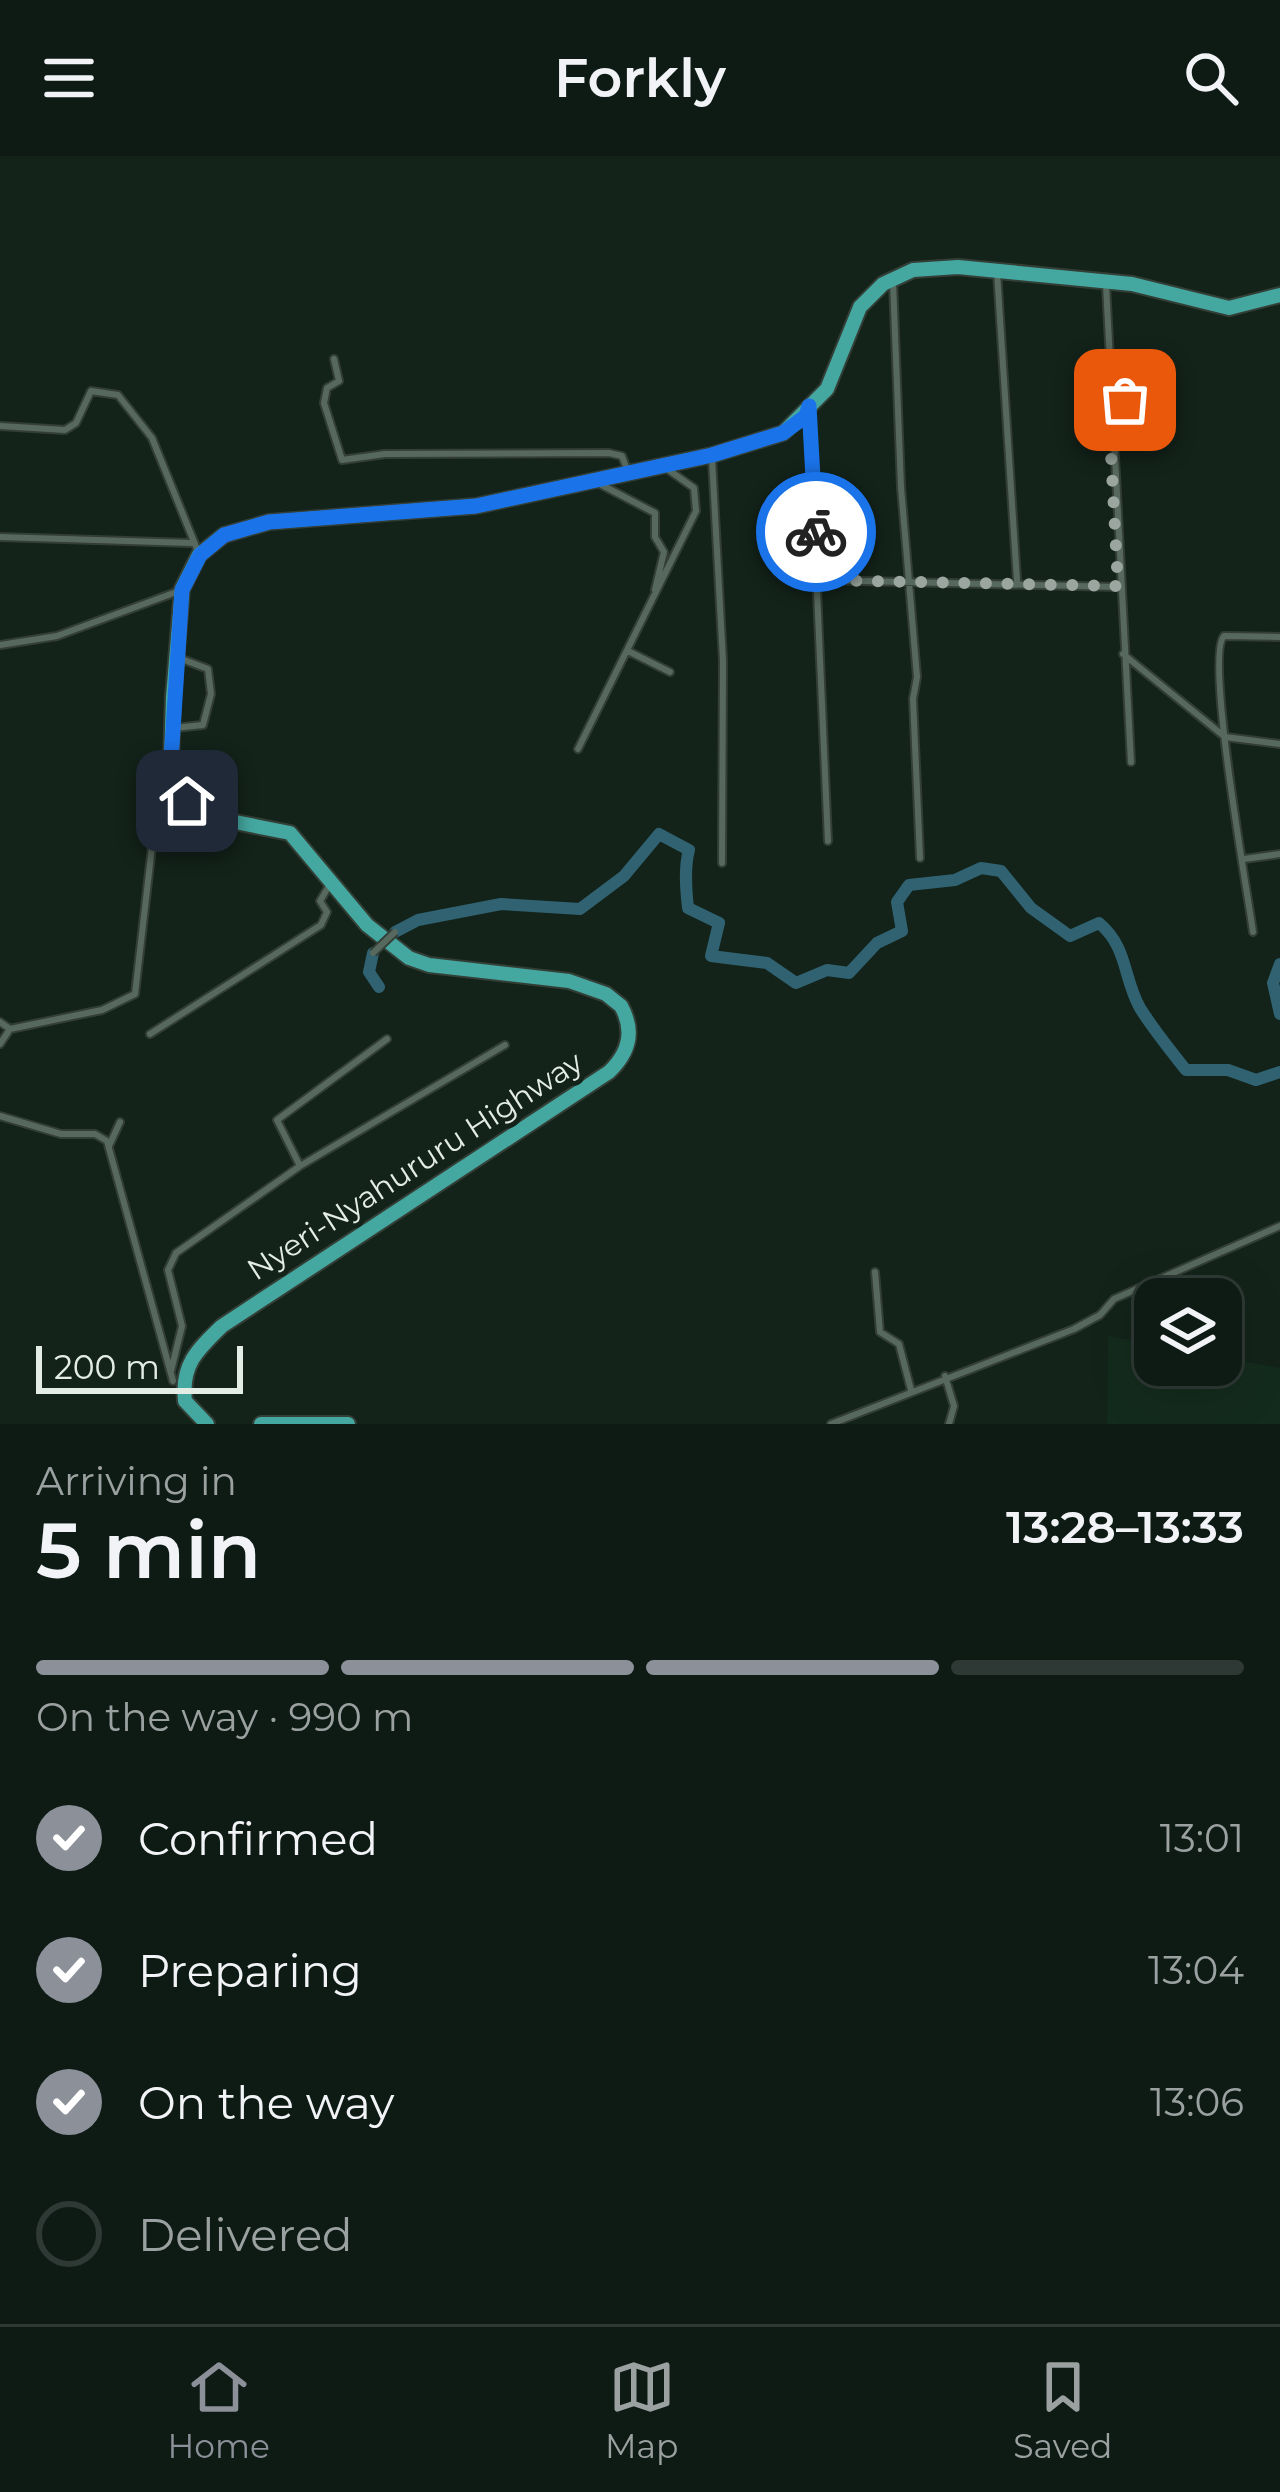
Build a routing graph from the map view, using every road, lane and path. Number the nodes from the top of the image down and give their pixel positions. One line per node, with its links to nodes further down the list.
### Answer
1 (997, 272): 2 (highway); 3 (highway); 17 (street)
2 (893, 278): 7 (highway); 18 (street)
3 (1106, 281): 4 (highway); 6 (street)
4 (1280, 295)
5 (334, 359): 12 (street)
6 (1108, 398): 8 (street); 19 (street)
7 (809, 406): 10 (highway); 16 (street)
8 (1171, 422)
9 (0, 426): 15 (street)
10 (712, 455): 11 (highway); 38 (street)
11 (661, 464): 12 (highway); 21 (street)
12 (628, 472): 13 (highway)
13 (593, 480): 15 (highway); 21 (street)
14 (0, 537): 15 (street)
15 (195, 549): 20 (highway)
16 (818, 580): 18 (street); 34 (street)
17 (1017, 581): 18 (street); 19 (street)
18 (909, 582): 36 (street)
19 (1118, 586): 25 (street)
20 (182, 590): 23 (street); 26 (highway)
21 (652, 603): 24 (street)
22 (1280, 637): 29 (street)
23 (0, 645)
24 (628, 651): 27 (street); 31 (street)
25 (1123, 654): 29 (street); 32 (street)
26 (176, 658): 28 (highway); 28 (street)
27 (670, 672)
28 (172, 728): 33 (highway)
29 (1225, 737): 30 (street); 37 (street)
30 (1280, 744)
31 (578, 749)
32 (1131, 762)
33 (181, 793): 39 (highway, Nyeri-Nyahururu Highway); 44 (street)
34 (828, 841)
35 (1280, 854): 37 (street)
36 (920, 858)
37 (1244, 859): 41 (street)
38 (722, 863)
39 (334, 884): 45 (street); 59 (highway, Nyeri-Nyahururu Highway)
40 (395, 932): 42 (street, bridge)
41 (1253, 932)
42 (373, 953)
43 (0, 1022): 44 (street)
44 (10, 1029): 47 (street)
45 (150, 1034)
46 (387, 1039): 52 (street)
47 (0, 1044)
48 (505, 1045): 52 (street)
49 (0, 1116): 51 (street)
50 (120, 1122): 51 (street)
51 (109, 1146): 55 (street)
52 (300, 1166): 55 (street)
53 (1280, 1226): 56 (street)
54 (875, 1272): 58 (street)
55 (172, 1371): 57 (street)
56 (945, 1376): 58 (street); 63 (street)
57 (173, 1381)
58 (911, 1390): 62 (street)
59 (207, 1424)
60 (261, 1424): 61 (highway)
61 (348, 1424)
62 (831, 1424)
63 (949, 1424)

